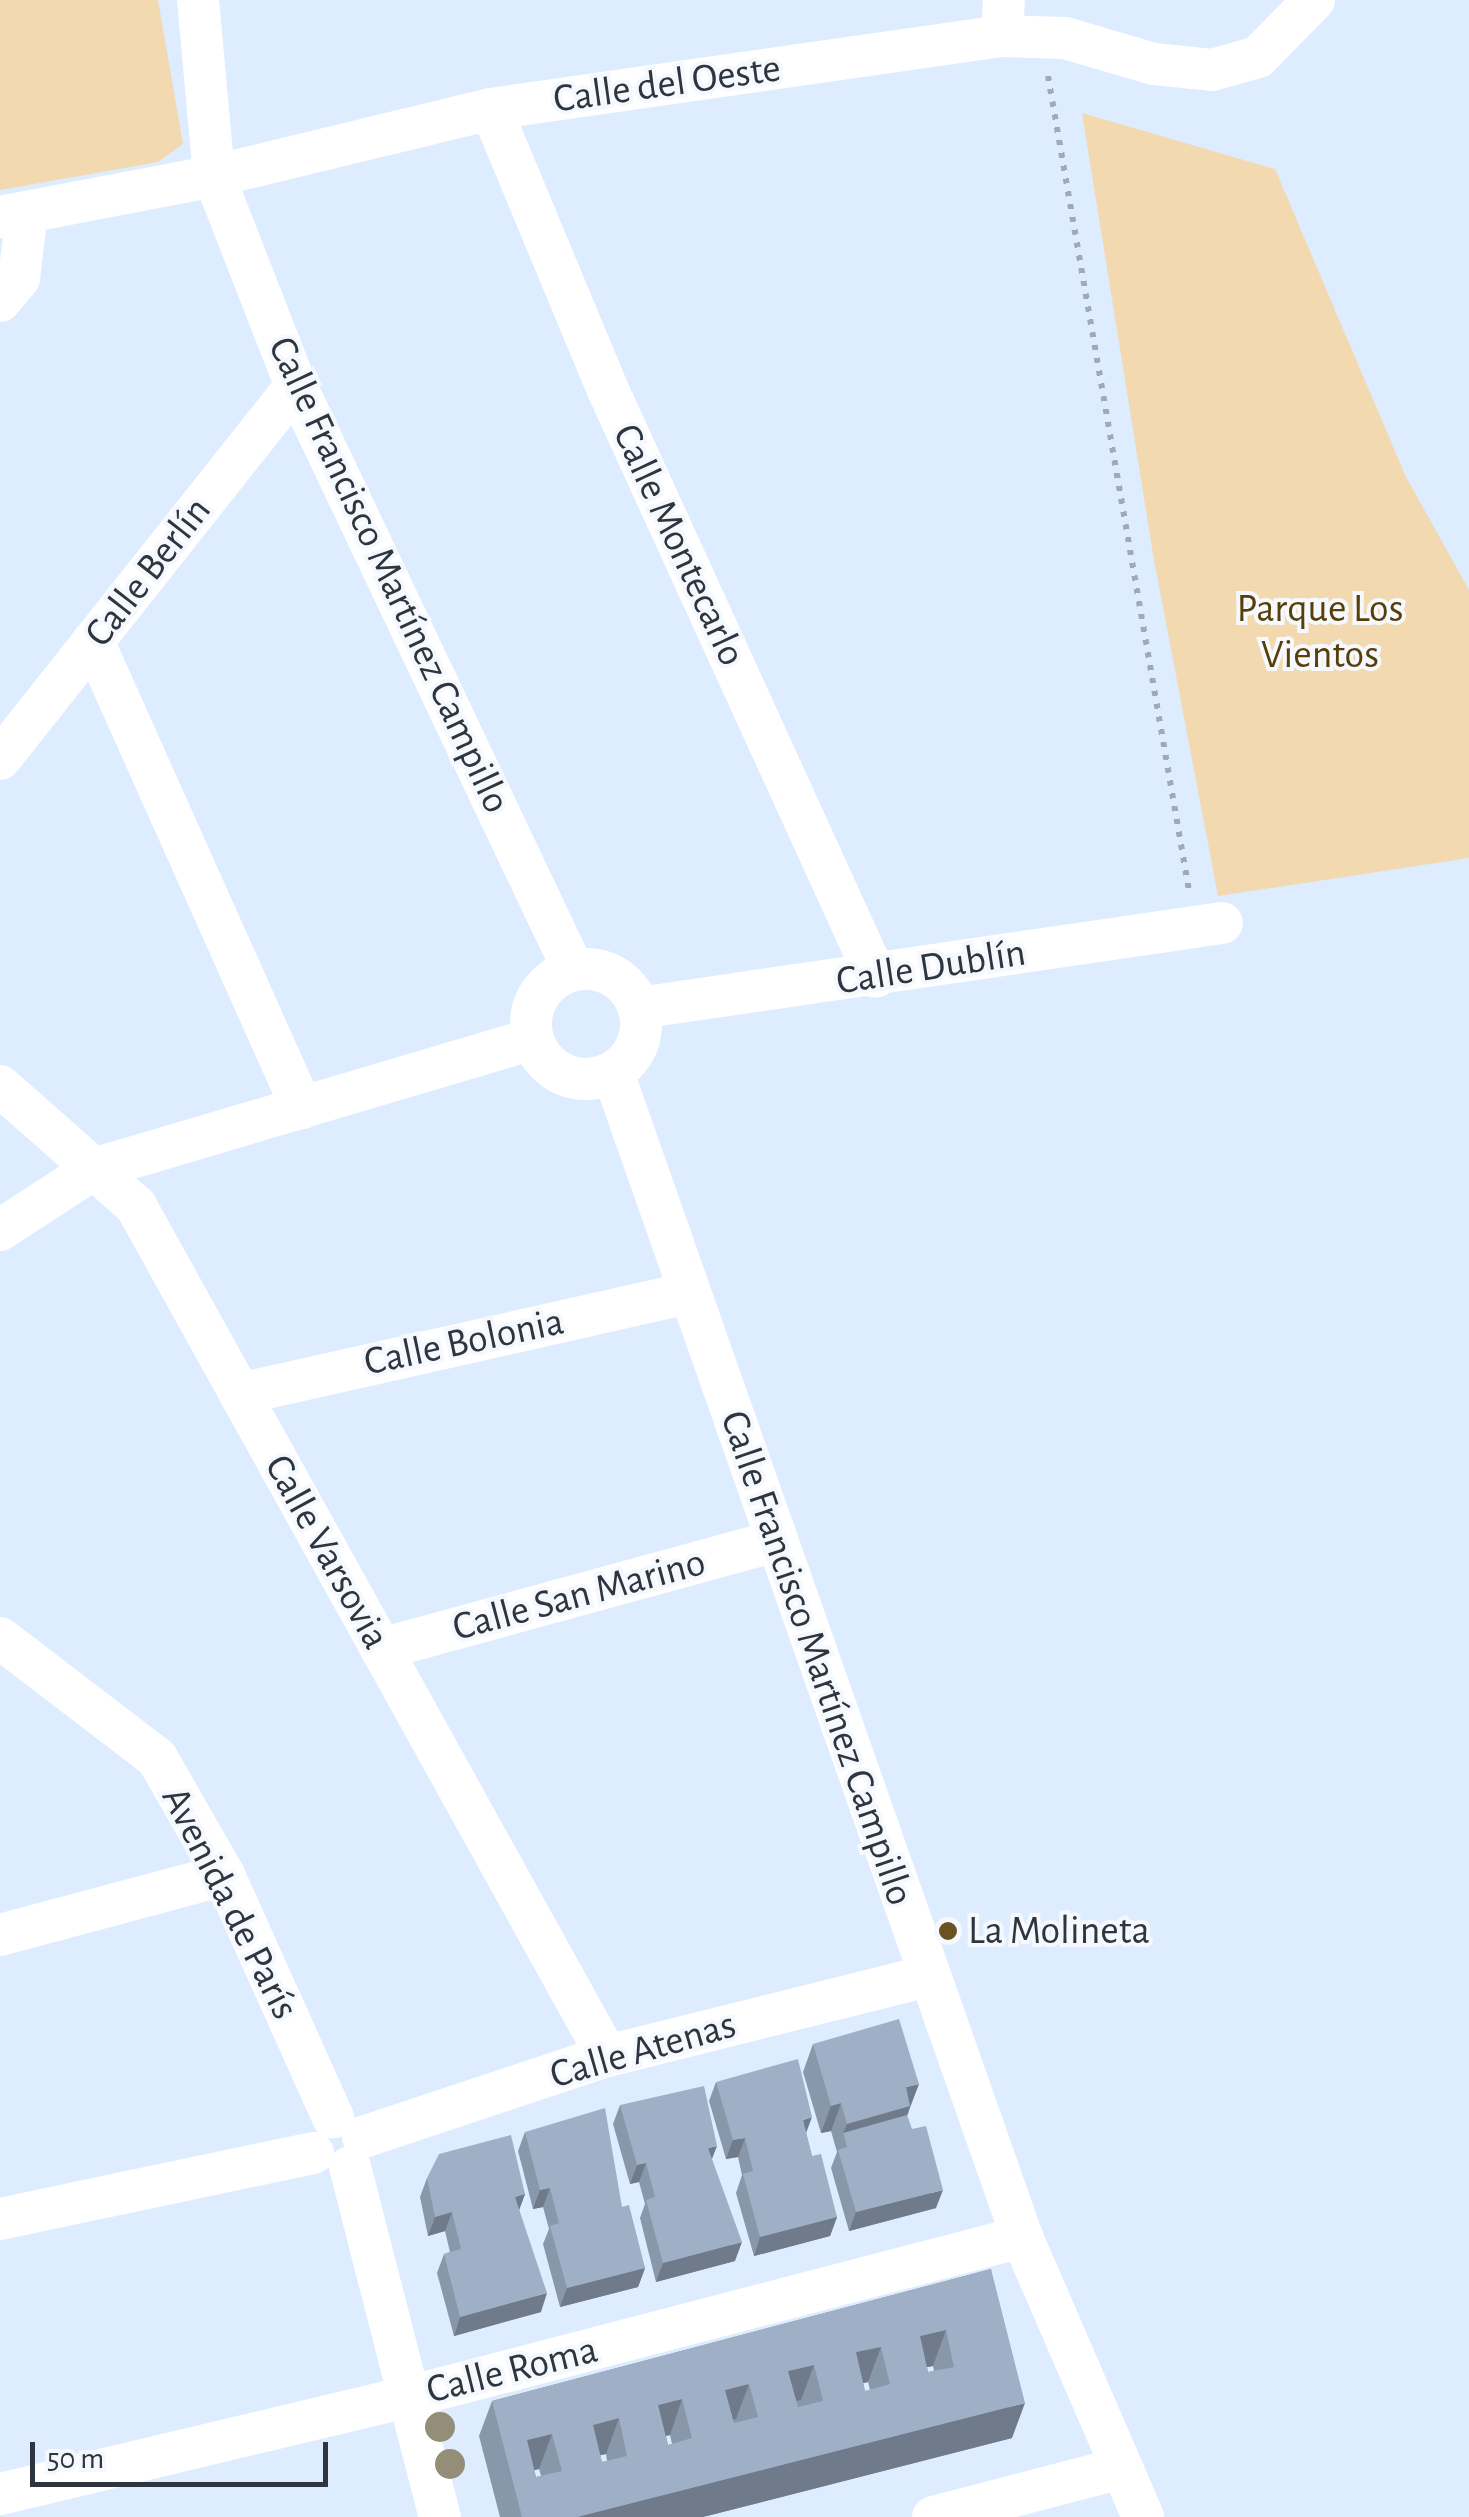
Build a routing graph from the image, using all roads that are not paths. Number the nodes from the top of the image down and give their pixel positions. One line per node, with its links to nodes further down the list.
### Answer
1 (198, 0): 5 (street, Calle Francisco Martínez Campillo)
2 (1314, 0): 3 (street, Calle del Oeste)
3 (1016, 24): 4 (street, Calle del Oeste)
4 (490, 110): 5 (street, Calle del Oeste); 13 (street, Calle Montecarlo)
5 (214, 176): 6 (street, Calle del Oeste); 8 (street, Calle Francisco Martínez Campillo)
6 (14, 215): 7 (street)
7 (0, 301)
8 (296, 386): 9 (street, Calle Berlín); 12 (street, Calle Francisco Martínez Campillo)
9 (94, 641): 10 (street, Calle Berlín); 18 (street)
10 (0, 759)
11 (1208, 925): 13 (street, Calle Dublín)
12 (574, 970): 14 (street); 15 (street)
13 (876, 977): 14 (street, Calle Dublín)
14 (639, 1008): 16 (street)
15 (532, 1040): 16 (street); 18 (street)
16 (612, 1073): 21 (street, Calle Francisco Martínez Campillo)
17 (0, 1086): 19 (street, Calle Varsovia)
18 (302, 1108): 19 (street)
19 (94, 1169): 20 (street); 22 (street, Calle Varsovia)
20 (0, 1230)
21 (690, 1293): 22 (street, Calle Bolonia); 23 (street, Calle Francisco Martínez Campillo)
22 (240, 1394): 25 (street, Calle Varsovia)
23 (776, 1541): 25 (street, Calle San Marino); 28 (street, Calle Francisco Martínez Campillo)
24 (0, 1638): 26 (street, Avenida de París)
25 (381, 1649): 29 (street, Calle Varsovia)
26 (224, 1875): 27 (street); 30 (street, Avenida de París)
27 (0, 1935)
28 (928, 1976): 29 (street, Calle Atenas); 32 (street, Calle Francisco Martínez Campillo)
29 (607, 2056): 30 (street, Calle Atenas)
30 (340, 2144): 31 (street, Calle Atenas); 33 (street, Avenida de París)
31 (0, 2218)
32 (1022, 2237): 33 (street, Calle Roma); 34 (street, Calle Francisco Martínez Campillo)
33 (408, 2397): 35 (street, Calle Roma); 36 (street, Avenida de París)
34 (1117, 2469): 37 (street); 38 (street, Calle Francisco Martínez Campillo)
35 (0, 2494)
36 (440, 2517)
37 (933, 2517)
38 (1143, 2517)

